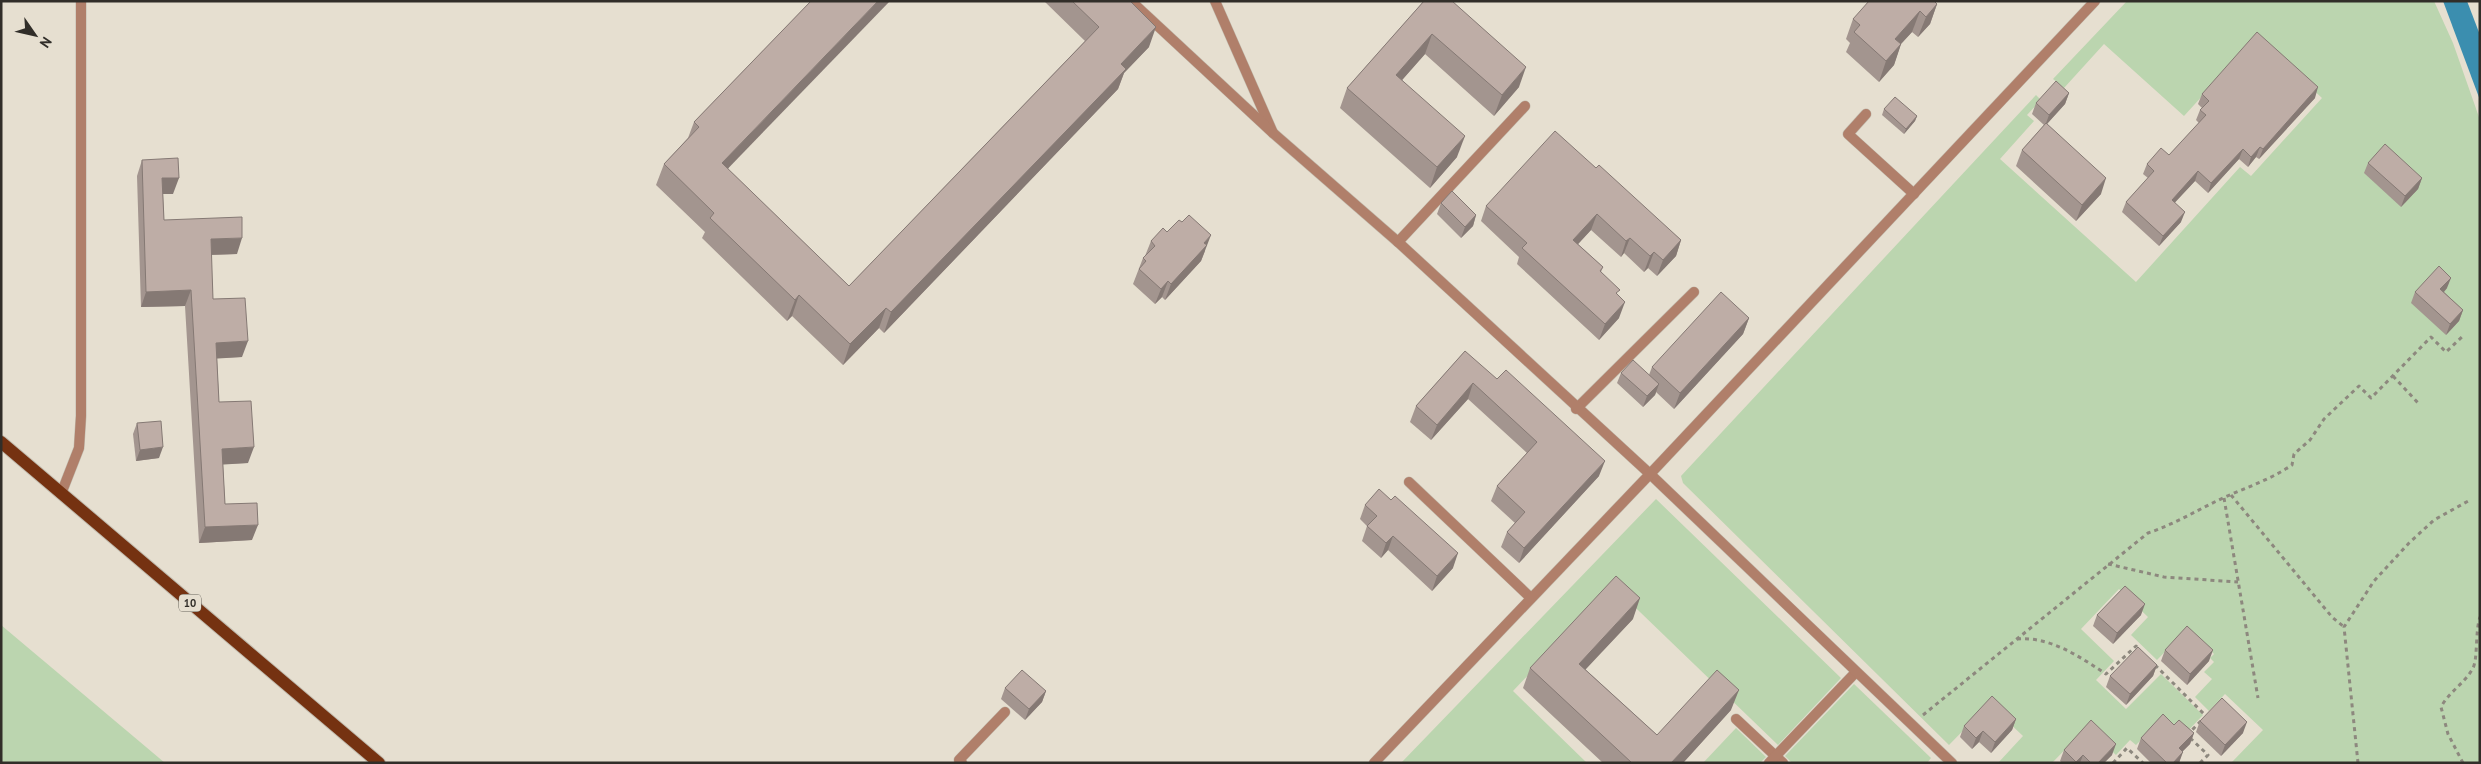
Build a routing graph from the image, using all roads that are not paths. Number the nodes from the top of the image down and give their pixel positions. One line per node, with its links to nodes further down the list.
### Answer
1 (81, 1): 15 (street)
2 (1130, 1): 7 (street)
3 (1215, 1): 7 (street)
4 (2095, 1): 8 (street)
5 (1525, 106): 9 (street)
6 (1866, 114): 8 (street)
7 (1273, 132): 9 (street)
8 (1914, 194): 13 (street)
9 (1398, 242): 11 (street)
10 (1694, 292): 11 (street)
11 (1576, 408): 13 (street)
12 (1, 442): 15 (main road, 10)
13 (1650, 474): 16 (street); 17 (street)
14 (1408, 482): 16 (street)
15 (61, 494): 21 (main road, 10)
16 (1531, 598): 23 (street)
17 (1856, 672): 20 (street); 24 (street)
18 (1005, 712): 22 (street)
19 (1736, 719): 20 (street)
20 (1776, 760)
21 (379, 763)
22 (962, 763)
23 (1374, 763)
24 (1952, 763)

